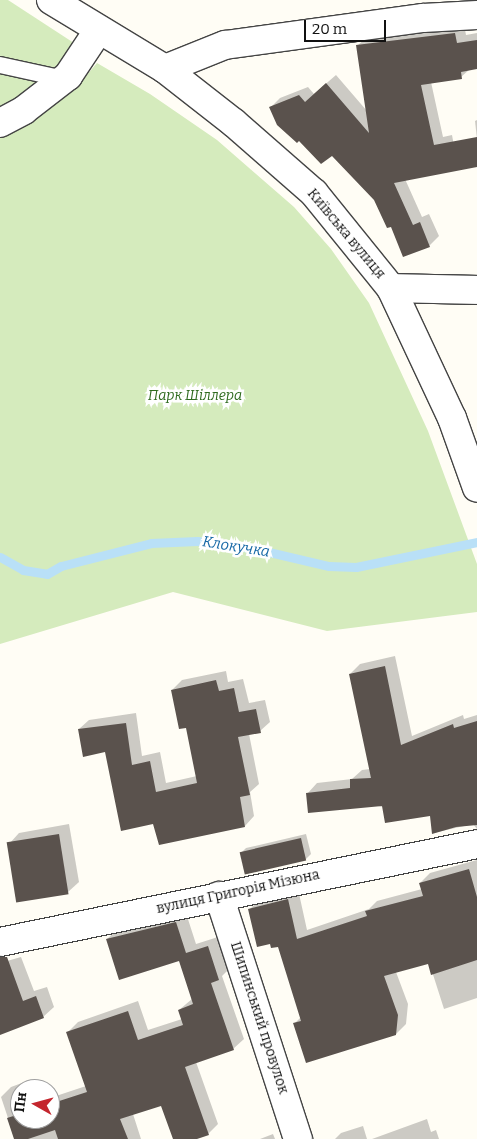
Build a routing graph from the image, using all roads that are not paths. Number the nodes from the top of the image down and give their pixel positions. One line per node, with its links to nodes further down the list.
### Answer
1 (51, 0): 3 (street, Київська вулиця)
2 (477, 14): 5 (street)
3 (98, 31): 5 (street, Київська вулиця); 6 (street)
4 (0, 64): 6 (lane)
5 (165, 69): 8 (street, Київська вулиця)
6 (64, 79): 7 (street)
7 (0, 123)
8 (391, 288): 9 (street); 10 (street, Київська вулиця)
9 (477, 290)
10 (477, 488)
11 (477, 844): 12 (street, вулиця Григорія Мізюна)
12 (220, 896): 13 (street, вулиця Григорія Мізюна); 14 (street, Шипинський провулок)
13 (0, 942)
14 (298, 1139)

